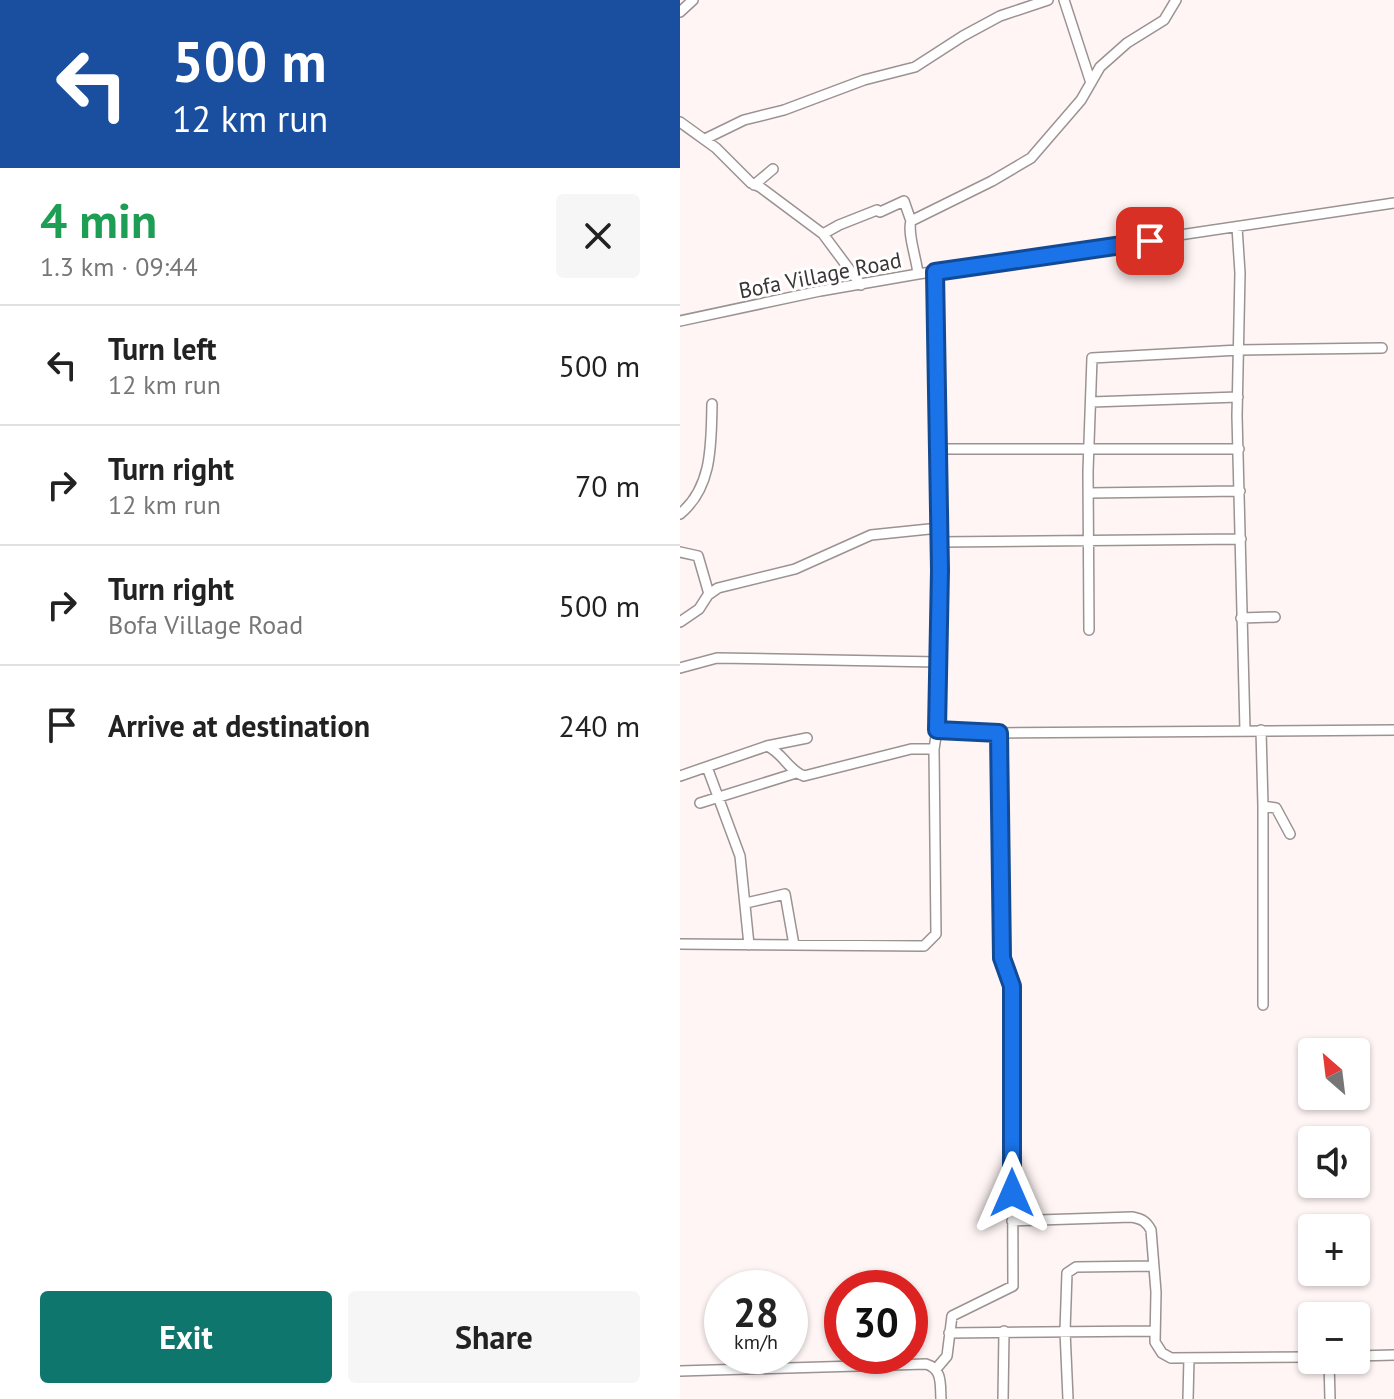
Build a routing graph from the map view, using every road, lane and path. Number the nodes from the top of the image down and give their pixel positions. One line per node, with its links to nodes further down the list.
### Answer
1 (693, 0): 5 (street)
2 (1048, 0): 8 (street)
3 (1064, 0): 6 (street)
4 (1176, 0): 6 (street)
5 (680, 12)
6 (1091, 83): 12 (street)
7 (680, 122): 8 (street)
8 (705, 139): 10 (street)
9 (773, 169): 10 (street)
10 (754, 185): 14 (street)
11 (1394, 203): 13 (street, Bofa Village Road)
12 (911, 221): 14 (street); 16 (street)
13 (1237, 227): 15 (street, Bofa Village Road); 20 (street)
14 (823, 234): 17 (street)
15 (935, 272): 16 (street, Bofa Village Road); 25 (street)
16 (918, 274): 17 (street, Bofa Village Road)
17 (861, 285): 18 (street, Bofa Village Road)
18 (680, 321)
19 (1382, 348): 20 (street)
20 (1239, 350): 21 (street); 22 (street)
21 (1238, 397): 22 (street); 26 (street)
22 (1091, 402): 24 (street)
23 (712, 404): 29 (street)
24 (1090, 448): 25 (street); 26 (street); 28 (street)
25 (938, 449): 30 (street)
26 (1239, 449): 27 (street)
27 (1240, 491): 28 (street); 31 (street)
28 (1089, 493): 32 (street)
29 (680, 514)
30 (939, 528): 33 (street); 35 (street)
31 (1241, 539): 32 (street); 37 (street)
32 (1089, 541): 33 (street); 39 (street)
33 (940, 542): 40 (street)
34 (680, 552): 35 (street)
35 (709, 594): 38 (street)
36 (1275, 617): 37 (street)
37 (1241, 618): 43 (street)
38 (680, 622)
39 (1089, 630)
40 (938, 662): 41 (street); 42 (street)
41 (680, 668)
42 (937, 730): 46 (street); 49 (street)
43 (1245, 730): 44 (street); 46 (street)
44 (1261, 730): 45 (street); 55 (street)
45 (1394, 730)
46 (999, 733): 62 (street)
47 (807, 738): 48 (street)
48 (767, 746): 50 (street); 51 (street)
49 (934, 749): 51 (street); 60 (street)
50 (707, 767): 52 (street); 53 (street)
51 (796, 773): 53 (street)
52 (680, 776)
53 (718, 797): 54 (street); 57 (street)
54 (700, 803)
55 (1263, 806): 56 (street); 61 (street)
56 (1290, 834)
57 (746, 903): 59 (street); 60 (street)
58 (680, 944): 59 (street)
59 (749, 945): 60 (street)
60 (794, 945)
61 (1263, 1005)
62 (1012, 1221): 63 (street); 67 (street)
63 (1154, 1266): 65 (street); 66 (street)
64 (1004, 1331): 65 (street); 67 (street); 76 (street)
65 (1065, 1331): 66 (street); 77 (street)
66 (1154, 1331): 71 (street)
67 (949, 1333): 72 (street)
68 (1394, 1355): 69 (street)
69 (1370, 1356)
70 (1298, 1357): 71 (street)
71 (1189, 1358): 78 (street)
72 (936, 1369): 73 (street); 75 (street)
73 (680, 1371)
74 (1329, 1374): 79 (street)
75 (941, 1399)
76 (1003, 1399)
77 (1068, 1399)
78 (1188, 1399)
79 (1330, 1399)

